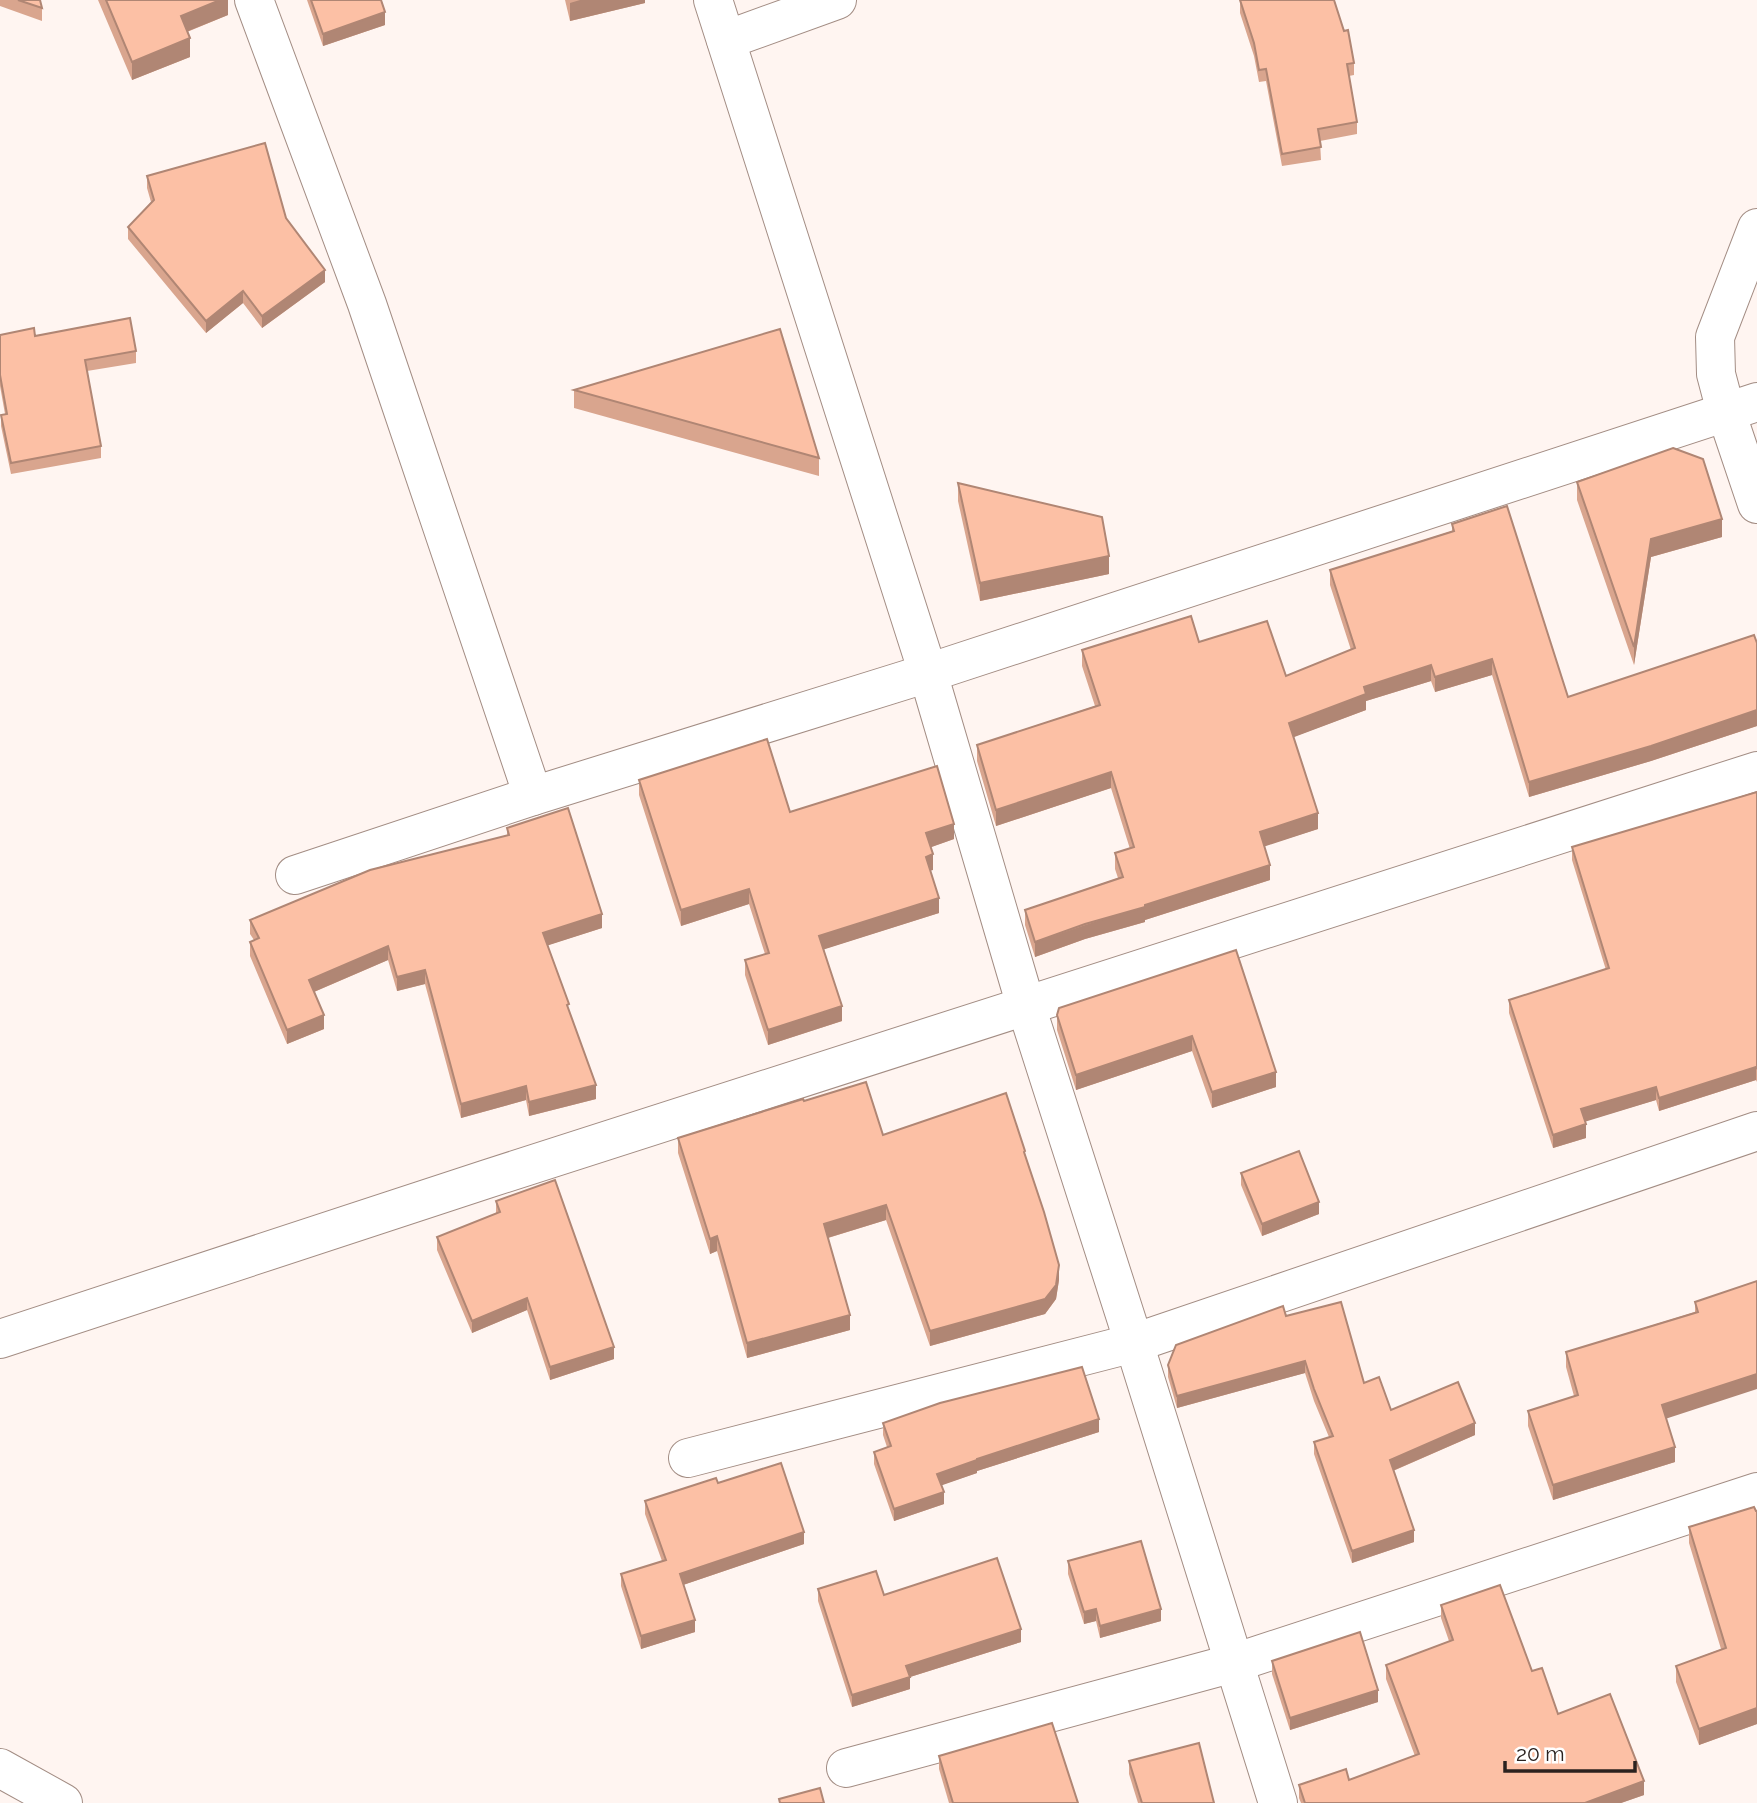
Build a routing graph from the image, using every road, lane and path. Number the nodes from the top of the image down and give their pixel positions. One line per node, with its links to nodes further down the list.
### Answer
1 (254, 0): 10 (street)
2 (713, 0): 4 (street)
3 (837, 0): 4 (street)
4 (726, 40): 8 (street)
5 (1757, 228): 6 (street)
6 (1741, 407): 7 (street); 8 (street)
7 (1757, 503)
8 (928, 673): 10 (street); 12 (street)
9 (1757, 771): 12 (street)
10 (533, 796): 11 (street)
11 (295, 875)
12 (1026, 1006): 14 (street); 15 (street)
13 (1757, 1131): 15 (street)
14 (0, 1339)
15 (1134, 1343): 16 (street); 18 (street)
16 (688, 1458)
17 (1757, 1492): 18 (street)
18 (1234, 1663): 20 (street); 22 (street)
19 (0, 1768): 21 (street)
20 (846, 1768)
21 (63, 1803)
22 (1278, 1803)

